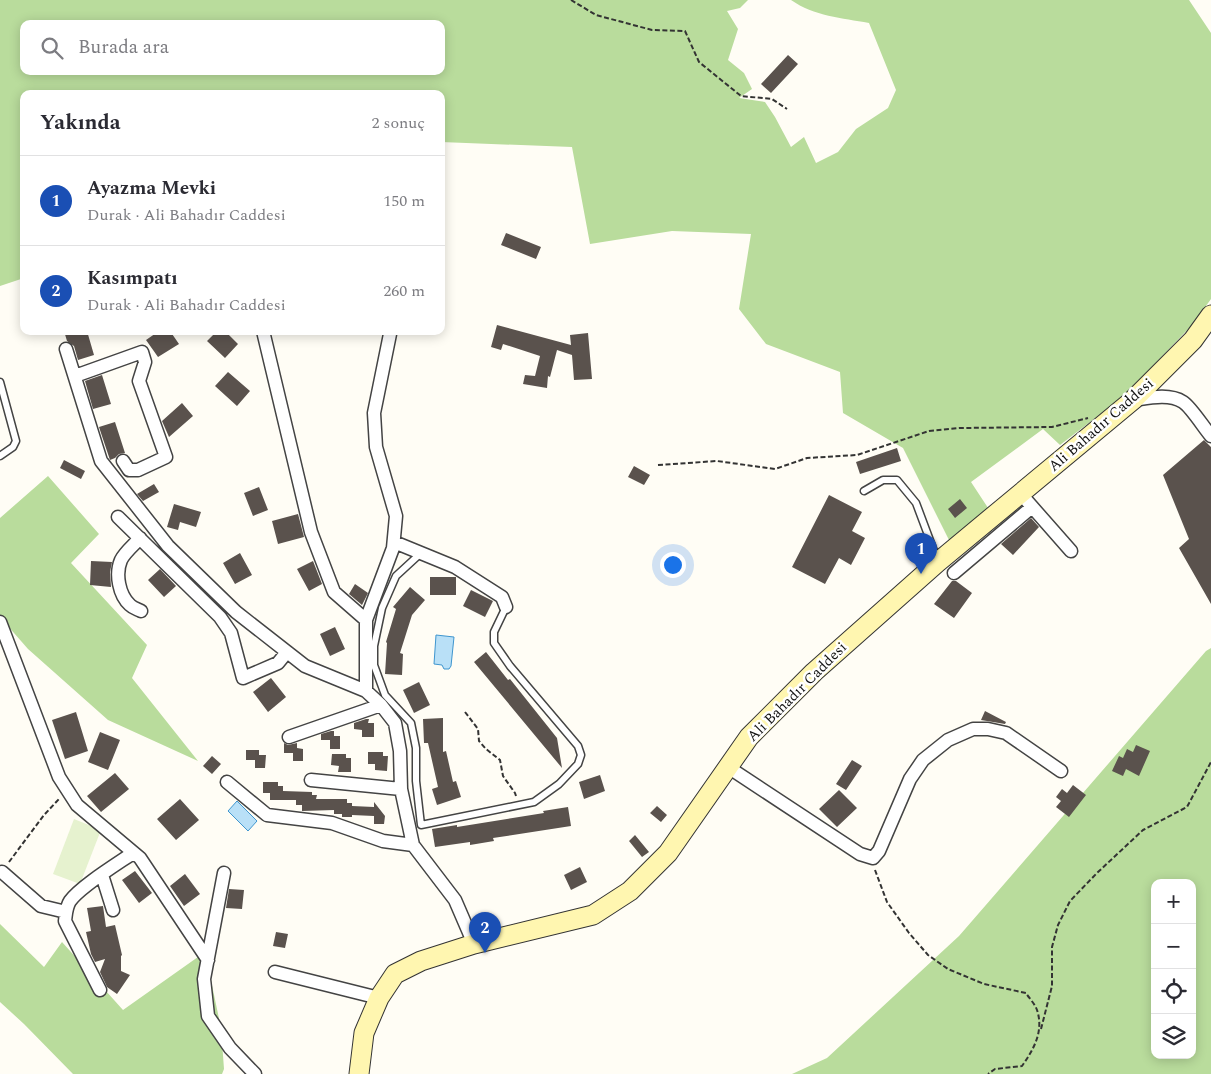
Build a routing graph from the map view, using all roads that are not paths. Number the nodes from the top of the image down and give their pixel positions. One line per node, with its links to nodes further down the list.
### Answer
1 (1211, 315): 7 (main road, Ali Bahadır Caddesi)
2 (264, 335): 23 (street)
3 (390, 335): 17 (street)
4 (66, 349): 5 (street)
5 (75, 376): 11 (street); 13 (street)
6 (0, 382): 9 (lane)
7 (1132, 400): 8 (street); 14 (main road, Ali Bahadır Caddesi)
8 (1211, 436)
9 (0, 456)
10 (123, 461): 11 (street)
11 (138, 470): 13 (street)
12 (864, 491): 20 (lane)
13 (125, 492): 25 (street)
14 (1026, 500): 18 (street); 20 (main road, Ali Bahadır Caddesi)
15 (118, 517): 16 (street)
16 (140, 538): 22 (street); 25 (street)
17 (394, 542): 19 (street); 23 (street)
18 (1071, 551)
19 (420, 553): 21 (street); 21 (lane)
20 (946, 567): 29 (main road, Ali Bahadır Caddesi)
21 (506, 607)
22 (141, 611)
23 (366, 620): 26 (street)
24 (0, 622): 35 (street)
25 (287, 652): 26 (street)
26 (366, 691): 27 (street)
27 (381, 705): 28 (street); 33 (street)
28 (289, 737)
29 (728, 767): 30 (street); 41 (main road, Ali Bahadır Caddesi)
30 (1061, 771)
31 (311, 780): 33 (street)
32 (227, 782): 34 (street)
33 (401, 789): 34 (street)
34 (413, 845): 41 (street)
35 (133, 852): 38 (street); 42 (street)
36 (2, 872): 40 (street)
37 (224, 873): 42 (street)
38 (102, 875): 39 (street); 40 (street)
39 (113, 910)
40 (66, 912): 44 (street)
41 (474, 944): 45 (main road, Ali Bahadır Caddesi)
42 (208, 960): 46 (street)
43 (275, 972): 45 (street)
44 (100, 990)
45 (379, 998): 47 (main road, Ali Bahadır Caddesi)
46 (255, 1074)
47 (358, 1074)

